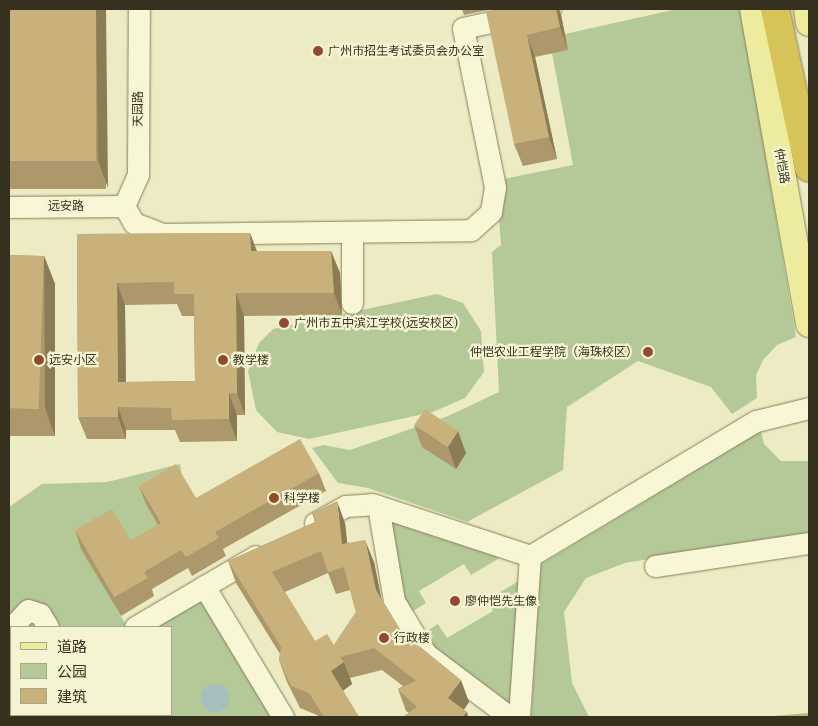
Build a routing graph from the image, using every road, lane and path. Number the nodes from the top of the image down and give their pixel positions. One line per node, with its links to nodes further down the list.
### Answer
1 (138, 9): 10 (street, 天园路)
2 (550, 9): 12 (street)
3 (753, 9): 14 (main road, 仲恺路)
4 (775, 9): 9 (highway)
5 (789, 9): 8 (highway)
6 (807, 9): 7 (main road)
7 (809, 23)
8 (809, 140)
9 (809, 167)
10 (124, 206): 11 (street, 远安路); 12 (street)
11 (9, 207)
12 (352, 232): 13 (street)
13 (352, 303)
14 (809, 324)
15 (809, 408): 20 (street)
16 (378, 506): 17 (street); 20 (street); 27 (street)
17 (300, 532)
18 (809, 543): 21 (street)
19 (274, 546): 22 (street)
20 (530, 556): 28 (street)
21 (655, 566)
22 (204, 586): 25 (street); 26 (street)
23 (12, 626): 24 (street)
24 (47, 626)
25 (138, 626)
26 (283, 717)
27 (510, 717)
28 (519, 717)

